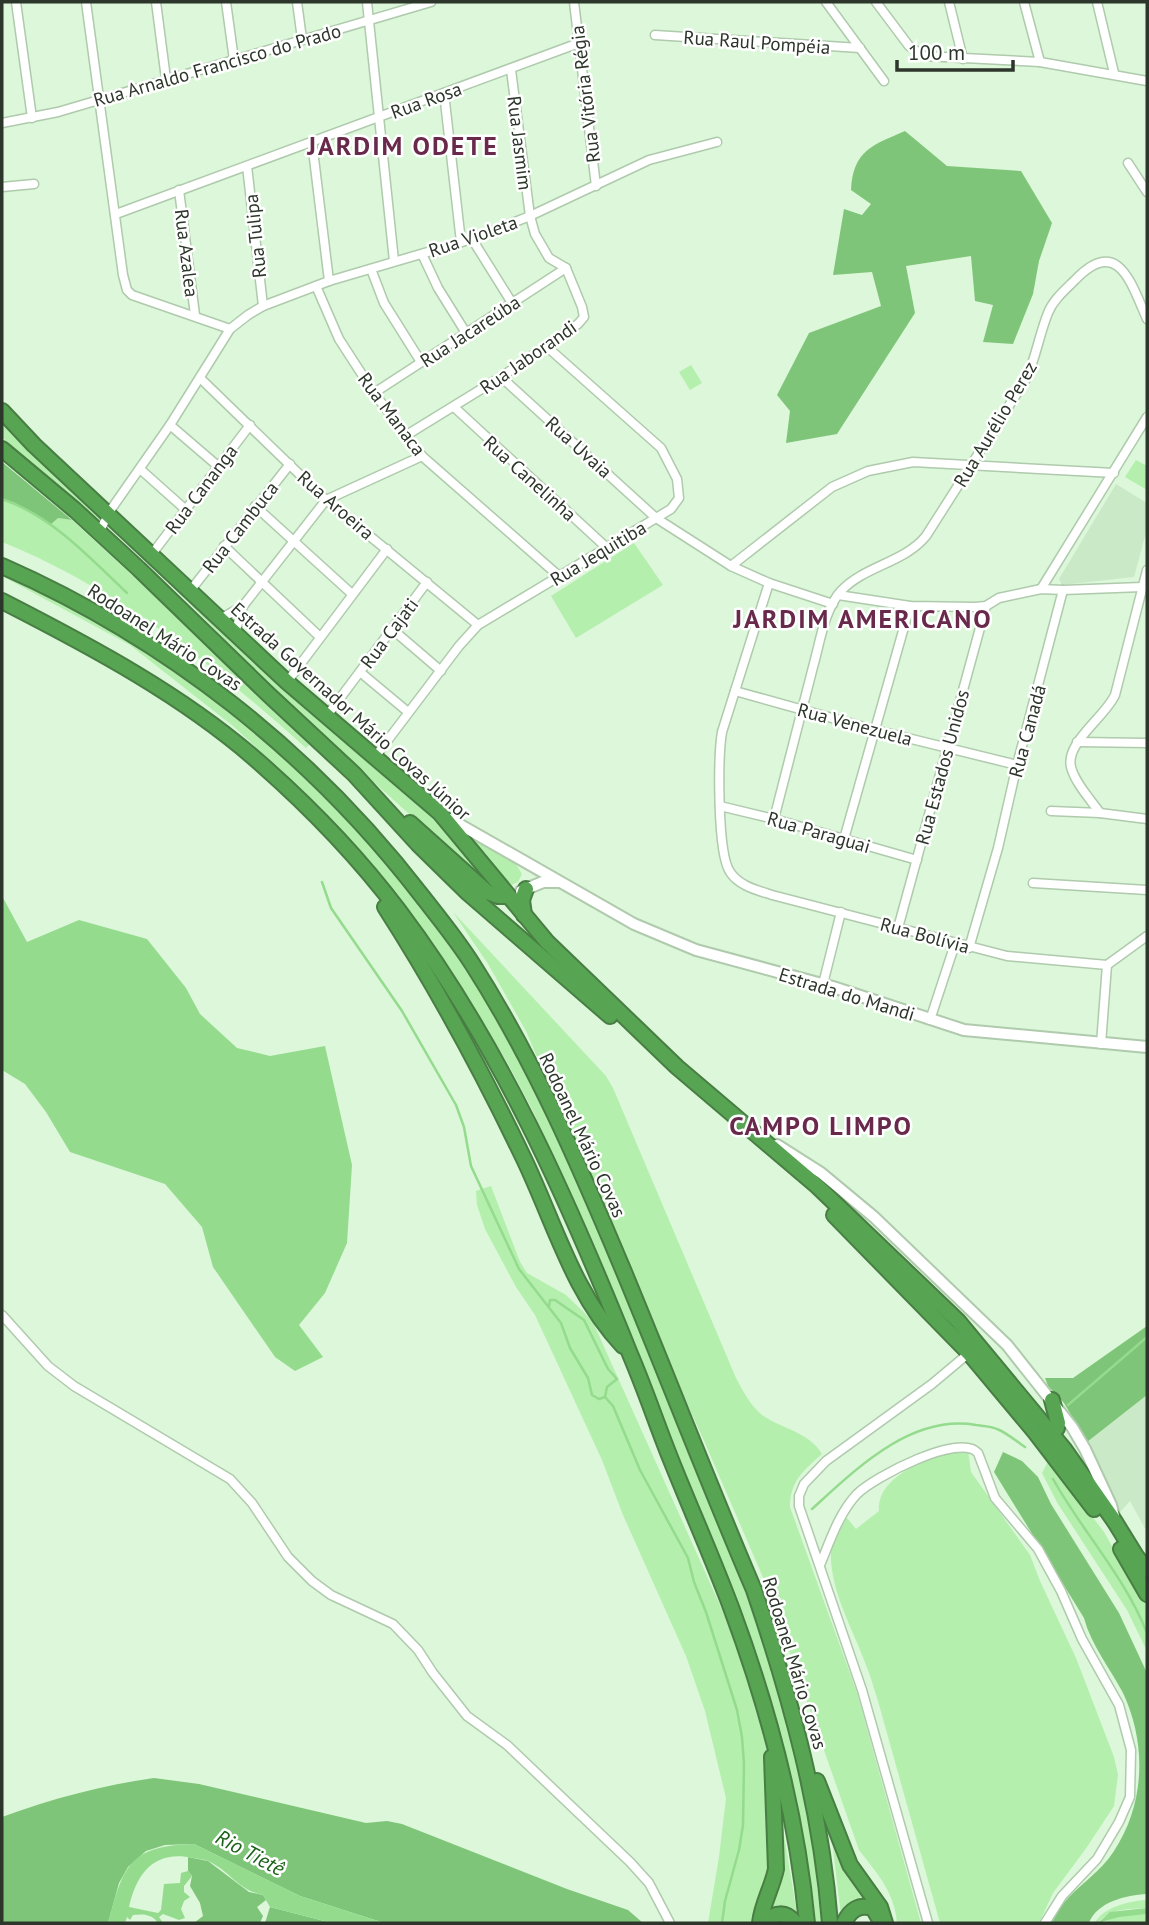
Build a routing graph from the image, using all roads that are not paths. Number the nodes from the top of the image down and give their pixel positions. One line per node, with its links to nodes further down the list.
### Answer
1 (16, 2): 30 (street)
2 (86, 2): 28 (street)
3 (156, 2): 24 (street)
4 (226, 2): 20 (street)
5 (297, 2): 16 (street)
6 (366, 2): 14 (street)
7 (431, 2): 14 (street, Rua Arnaldo Francisco do Prado)
8 (574, 2): 17 (street, Rua Vitória Régia)
9 (826, 2): 18 (street)
10 (876, 2): 19 (street)
11 (949, 2): 19 (street)
12 (1024, 2): 21 (street)
13 (1097, 2): 23 (street)
14 (369, 20): 16 (street, Rua Arnaldo Francisco do Prado); 29 (street)
15 (655, 35): 18 (street, Rua Raul Pompéia)
16 (302, 39): 20 (street, Rua Arnaldo Francisco do Prado)
17 (579, 43): 22 (street, Rua Rosa); 37 (street, Rua Vitória Régia)
18 (860, 48): 25 (street)
19 (963, 59): 21 (street)
20 (234, 60): 24 (street, Rua Arnaldo Francisco do Prado)
21 (1040, 62): 23 (street)
22 (510, 70): 27 (street, Rua Rosa); 42 (street, Rua Jasmim)
23 (1114, 73): 26 (street)
24 (166, 79): 28 (street, Rua Arnaldo Francisco do Prado)
25 (884, 81)
26 (1147, 81)
27 (444, 93): 29 (street, Rua Rosa); 44 (street)
28 (101, 99): 30 (street, Rua Arnaldo Francisco do Prado); 41 (street)
29 (379, 117): 32 (street, Rua Rosa); 46 (street)
30 (32, 118): 31 (street, Rua Arnaldo Francisco do Prado)
31 (2, 123)
32 (312, 142): 35 (street, Rua Rosa); 49 (street)
33 (717, 142): 37 (street, Rua Violeta)
34 (1128, 163): 40 (street)
35 (247, 166): 39 (street, Rua Rosa); 52 (street, Rua Tulipa)
36 (34, 184): 38 (street)
37 (596, 186): 42 (street, Rua Violeta)
38 (2, 187)
39 (179, 190): 41 (street, Rua Rosa); 53 (street, Rua Azalea)
40 (1147, 192)
41 (116, 214): 53 (street)
42 (530, 216): 43 (street, Rua Violeta); 47 (street, Rua Jaborandi)
43 (472, 239): 44 (street, Rua Violeta); 51 (street)
44 (461, 242): 45 (street, Rua Violeta)
45 (422, 254): 46 (street, Rua Violeta); 56 (street)
46 (394, 261): 48 (street, Rua Violeta)
47 (566, 268): 51 (street, Rua Jacareúba); 57 (street, Rua Jaborandi)
48 (371, 269): 49 (street, Rua Violeta); 58 (street)
49 (330, 281): 50 (street, Rua Violeta)
50 (316, 286): 52 (street, Rua Violeta); 61 (street, Rua Manaca)
51 (512, 303): 56 (street, Rua Jacareúba)
52 (263, 306): 55 (street, Rua Violeta)
53 (195, 315): 55 (street)
54 (1147, 319): 71 (street, Rua Aurélio Perez)
55 (230, 329): 60 (street, Rua Violeta)
56 (466, 333): 58 (street, Rua Jacareúba)
57 (546, 346): 59 (street, Rua Jaborandi); 79 (street, Rua Jequitiba)
58 (421, 362): 61 (street, Rua Jacareúba)
59 (502, 377): 62 (street, Rua Jaborandi); 79 (street, Rua Uvaia)
60 (200, 378): 65 (street, Rua Violeta); 66 (street, Rua Aroeira)
61 (374, 393): 67 (street, Rua Manaca)
62 (454, 407): 67 (street, Rua Jaborandi); 83 (street, Rua Canelinha)
63 (2, 411): 78 (highway, Estrada Governador Mário Covas Júnior)
64 (1147, 417): 74 (street)
65 (170, 425): 72 (street); 73 (street, Rua Violeta)
66 (250, 425): 70 (street, Rua Aroeira); 72 (street, Rua Cananga)
67 (405, 436): 69 (street, Rua Manaca)
68 (2, 452): 80 (highway, Estrada Governador Mário Covas Júnior)
69 (422, 456): 75 (street); 89 (street, Rua Manaca)
70 (290, 464): 75 (street, Rua Aroeira); 76 (street, Rua Cambuca)
71 (973, 464): 74 (street); 87 (street); 98 (street, Rua Aurélio Perez)
72 (219, 467): 77 (street, Rua Cananga)
73 (140, 469): 77 (street); 78 (street, Rua Violeta)
74 (1114, 473): 94 (street)
75 (326, 500): 81 (street); 84 (street, Rua Aroeira)
76 (256, 506): 81 (street); 82 (street, Rua Cambuca)
77 (186, 510): 85 (street, Rua Cananga)
78 (109, 514): 80 (street, Rua Violeta); 85 (highway, Estrada Governador Mário Covas Júnior)
79 (656, 518): 83 (street, Rua Jequitiba); 87 (street, Rua Uvaia)
80 (99, 532): 122 (highway, Estrada Governador Mário Covas Júnior)
81 (292, 541): 90 (street); 97 (street)
82 (224, 546): 90 (street); 96 (street, Rua Cambuca)
83 (607, 548): 89 (street, Rua Jequitiba)
84 (387, 549): 91 (street, Rua Aroeira); 97 (street)
85 (152, 554): 96 (highway, Estrada Governador Mário Covas Júnior)
86 (2, 566): 161 (highway, Rodoanel Mário Covas)
87 (731, 566): 92 (street, Rua Uvaia)
88 (1147, 570): 93 (street)
89 (560, 577): 105 (street, Rua Jequitiba)
90 (261, 582): 103 (street); 108 (street)
91 (428, 582): 105 (street, Rua Aroeira); 106 (street, Rua Cajati)
92 (769, 583): 100 (street, Rua Uvaia); 112 (street)
93 (1142, 587): 95 (street); 117 (street)
94 (1041, 589): 95 (street); 102 (street)
95 (1063, 590): 121 (street, Rua Canadá)
96 (190, 591): 104 (highway, Estrada Governador Mário Covas Júnior)
97 (352, 594): 108 (street)
98 (838, 595): 100 (street); 101 (street)
99 (2, 601): 130 (highway)
100 (833, 604): 113 (street)
101 (910, 606): 102 (street); 116 (street)
102 (986, 606): 119 (street, Rua Estados Unidos)
103 (243, 607): 104 (street); 107 (street)
104 (220, 619): 107 (highway, Estrada Governador Mário Covas Júnior)
105 (478, 625): 109 (street, Rua Jequitiba)
106 (392, 629): 109 (street); 110 (street, Rua Cajati)
107 (235, 633): 111 (highway, Estrada Governador Mário Covas Júnior)
108 (320, 637): 111 (street)
109 (441, 671): 114 (street, Rua Jequitiba)
110 (360, 672): 114 (street); 115 (street, Rua Cajati)
111 (287, 682): 115 (highway, Estrada Governador Mário Covas Júnior)
112 (735, 691): 113 (street, Rua Venezuela); 123 (street)
113 (802, 709): 116 (street, Rua Venezuela); 127 (street)
114 (408, 712): 120 (street, Rua Jequitiba)
115 (326, 717): 120 (highway, Estrada Governador Mário Covas Júnior)
116 (875, 730): 119 (street, Rua Venezuela); 129 (street)
117 (1077, 742): 118 (street); 126 (street)
118 (1147, 743)
119 (948, 748): 121 (street, Rua Venezuela); 131 (street, Rua Estados Unidos)
120 (375, 757): 125 (highway, Estrada Governador Mário Covas Júnior)
121 (1017, 765): 143 (street, Rua Canadá)
122 (354, 774): 137 (highway); 152 (highway, Estrada Governador Mário Covas Júnior)
123 (720, 806): 127 (street, Rua Paraguai); 138 (street, Rua Bolívia)
124 (1051, 811): 126 (street)
125 (440, 813): 132 (main road, Estrada do Mandi); 137 (highway, Estrada Governador Mário Covas Júnior)
126 (1100, 813): 128 (street)
127 (775, 819): 129 (street, Rua Paraguai)
128 (1147, 819)
129 (844, 839): 131 (street, Rua Paraguai)
130 (353, 855): 151 (highway); 151 (highway)
131 (917, 860): 140 (street, Rua Estados Unidos)
132 (524, 862): 133 (main road, Estrada do Mandi); 135 (main road)
133 (563, 883): 135 (main road); 145 (main road, Estrada do Mandi)
134 (1033, 883): 136 (street)
135 (526, 889): 137 (main road); 139 (highway)
136 (1147, 890)
137 (508, 896): 139 (highway, Estrada Governador Mário Covas Júnior)
138 (841, 912): 140 (street, Rua Bolívia); 145 (street)
139 (524, 915): 149 (highway, Estrada Governador Mário Covas Júnior)
140 (898, 928): 142 (street, Rua Bolívia)
141 (1147, 936): 144 (street)
142 (959, 944): 143 (street, Rua Bolívia); 146 (street)
143 (969, 948): 144 (street, Rua Bolívia)
144 (1107, 965): 147 (street)
145 (823, 984): 146 (main road, Estrada do Mandi)
146 (930, 1020): 147 (main road, Estrada do Mandi)
147 (1101, 1044): 148 (main road, Estrada do Mandi)
148 (1147, 1047)
149 (728, 1112): 153 (main road); 155 (highway, Estrada Governador Mário Covas Júnior)
150 (2, 1315): 162 (street)
151 (630, 1353): 160 (highway)
152 (969, 1353): 154 (highway, Estrada Governador Mário Covas Júnior); 157 (street)
153 (1052, 1400): 155 (highway); 156 (main road)
154 (1028, 1423): 155 (highway); 159 (highway, Estrada Governador Mário Covas Júnior)
155 (1051, 1432): 156 (highway, Estrada Governador Mário Covas Júnior)
156 (1115, 1522): 158 (highway, Estrada Governador Mário Covas Júnior)
157 (820, 1565): 169 (street); 170 (street)
158 (1147, 1570)
159 (1147, 1594)
160 (773, 1742): 163 (highway); 165 (highway)
161 (804, 1752): 166 (highway, Rodoanel Mário Covas); 168 (highway)
162 (670, 1923)
163 (762, 1923): 164 (highway)
164 (795, 1923)
165 (807, 1923)
166 (830, 1923)
167 (844, 1923): 168 (highway)
168 (883, 1923)
169 (928, 1923)
170 (1045, 1923)

